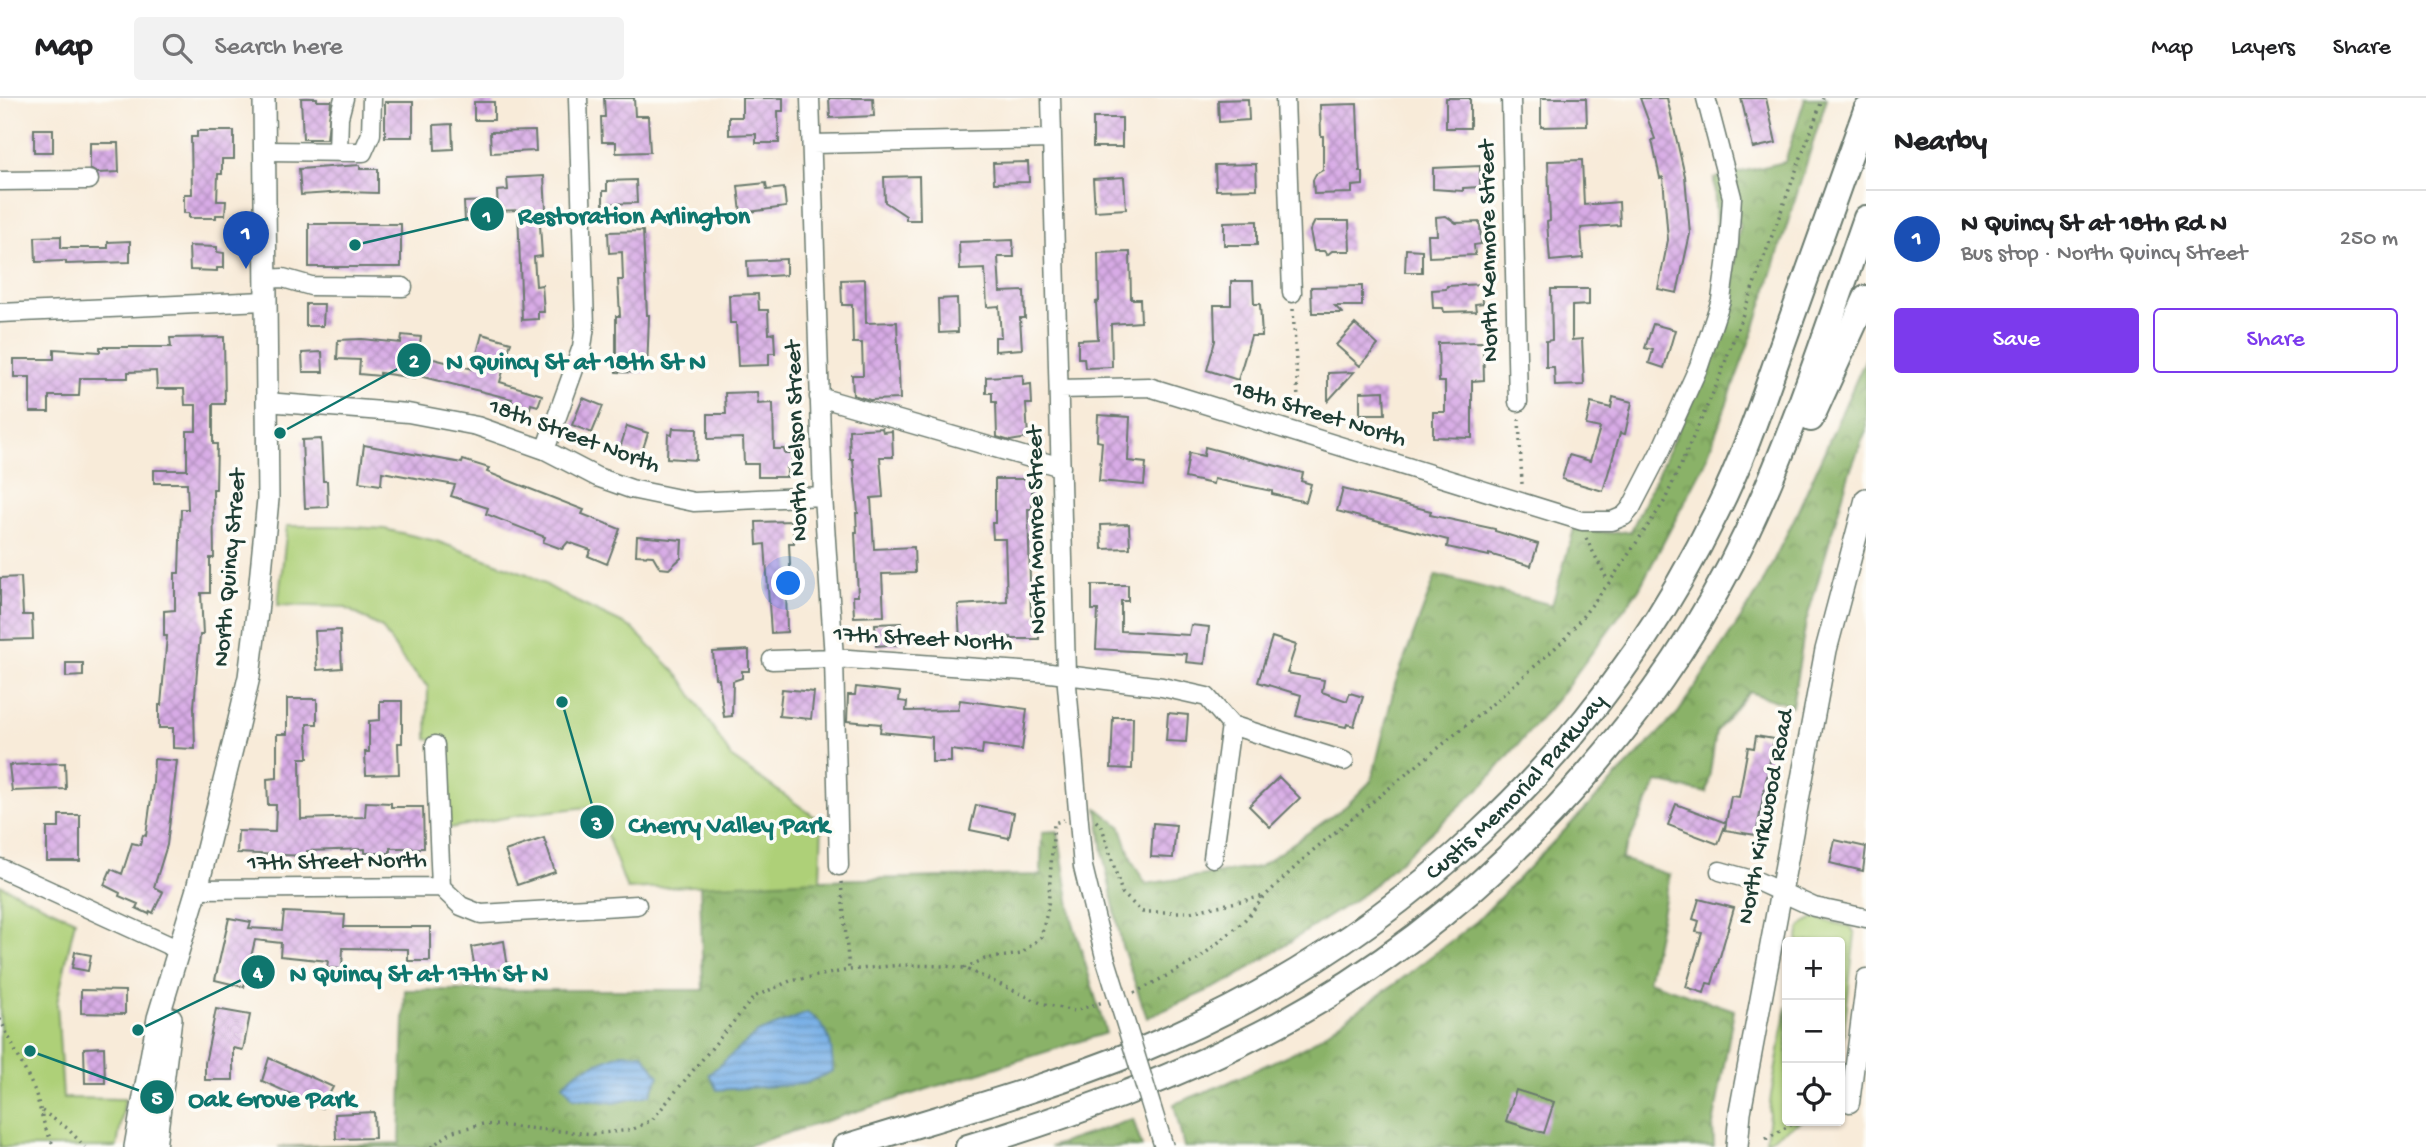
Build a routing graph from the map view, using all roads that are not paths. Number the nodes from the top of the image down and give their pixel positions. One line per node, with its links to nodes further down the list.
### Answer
1 (264, 98): 14 (main road, North Quincy Street)
2 (344, 98): 15 (street)
3 (372, 98): 15 (street)
4 (578, 98): 30 (street)
5 (810, 98): 13 (street, North Nelson Street)
6 (1051, 98): 12 (street, North Monroe Street)
7 (1285, 98): 21 (street)
8 (1511, 98): 29 (street, North Kenmore Street)
9 (1706, 98): 26 (street, 18th Street North)
10 (1853, 98): 24 (highway)
11 (1866, 110): 24 (highway, Custis Memorial Parkway)
12 (1051, 139): 13 (street); 26 (street, North Monroe Street)
13 (812, 144): 27 (street, North Nelson Street)
14 (265, 150): 15 (street); 19 (main road, North Quincy Street)
15 (338, 152)
16 (89, 180): 17 (street)
17 (0, 181)
18 (1866, 218): 34 (highway, Custis Memorial Parkway)
19 (265, 279): 20 (street); 23 (main road, North Quincy Street)
20 (403, 287)
21 (1292, 293)
22 (1866, 298): 34 (highway)
23 (265, 301): 25 (street); 28 (main road, North Quincy Street)
24 (1797, 305): 57 (highway, Custis Memorial Parkway)
25 (0, 313)
26 (1060, 388): 31 (street, North Monroe Street)
27 (819, 397): 31 (street); 32 (street, North Nelson Street)
28 (266, 402): 30 (street, 18th Street North); 47 (main road, North Quincy Street)
29 (1518, 402)
30 (545, 450): 32 (street, 18th Street North)
31 (1061, 467): 38 (street, North Monroe Street)
32 (823, 496): 36 (street, North Nelson Street)
33 (1866, 499): 48 (main road, North Kirkwood Road)
34 (1747, 532): 58 (highway, Custis Memorial Parkway)
35 (1866, 551): 48 (main road, North Kirkwood Road)
36 (834, 659): 37 (street, 17th Street North); 38 (street, 17th Street North); 43 (street, North Nelson Street)
37 (772, 660)
38 (1066, 674): 39 (street, 17th Street North); 59 (street, North Monroe Street, bridge)
39 (1231, 726): 41 (street); 42 (street)
40 (435, 745): 46 (street)
41 (1344, 761)
42 (1213, 858)
43 (839, 866)
44 (0, 868): 51 (street)
45 (1720, 871): 48 (street)
46 (441, 887): 47 (street, 17th Street North); 49 (street, 17th Street North)
47 (197, 889): 51 (main road, North Quincy Street)
48 (1786, 894): 50 (street); 54 (main road, North Kirkwood Road); 60 (main road, North Kirkwood Road)
49 (637, 905)
50 (1866, 918)
51 (179, 950): 55 (main road, North Quincy Street); 56 (main road, North Quincy Street)
52 (1866, 978): 53 (street)
53 (1850, 1103)
54 (1758, 1143)
55 (135, 1147)
56 (155, 1147)
57 (845, 1147)
58 (968, 1147)
59 (1164, 1147)
60 (1737, 1147)

